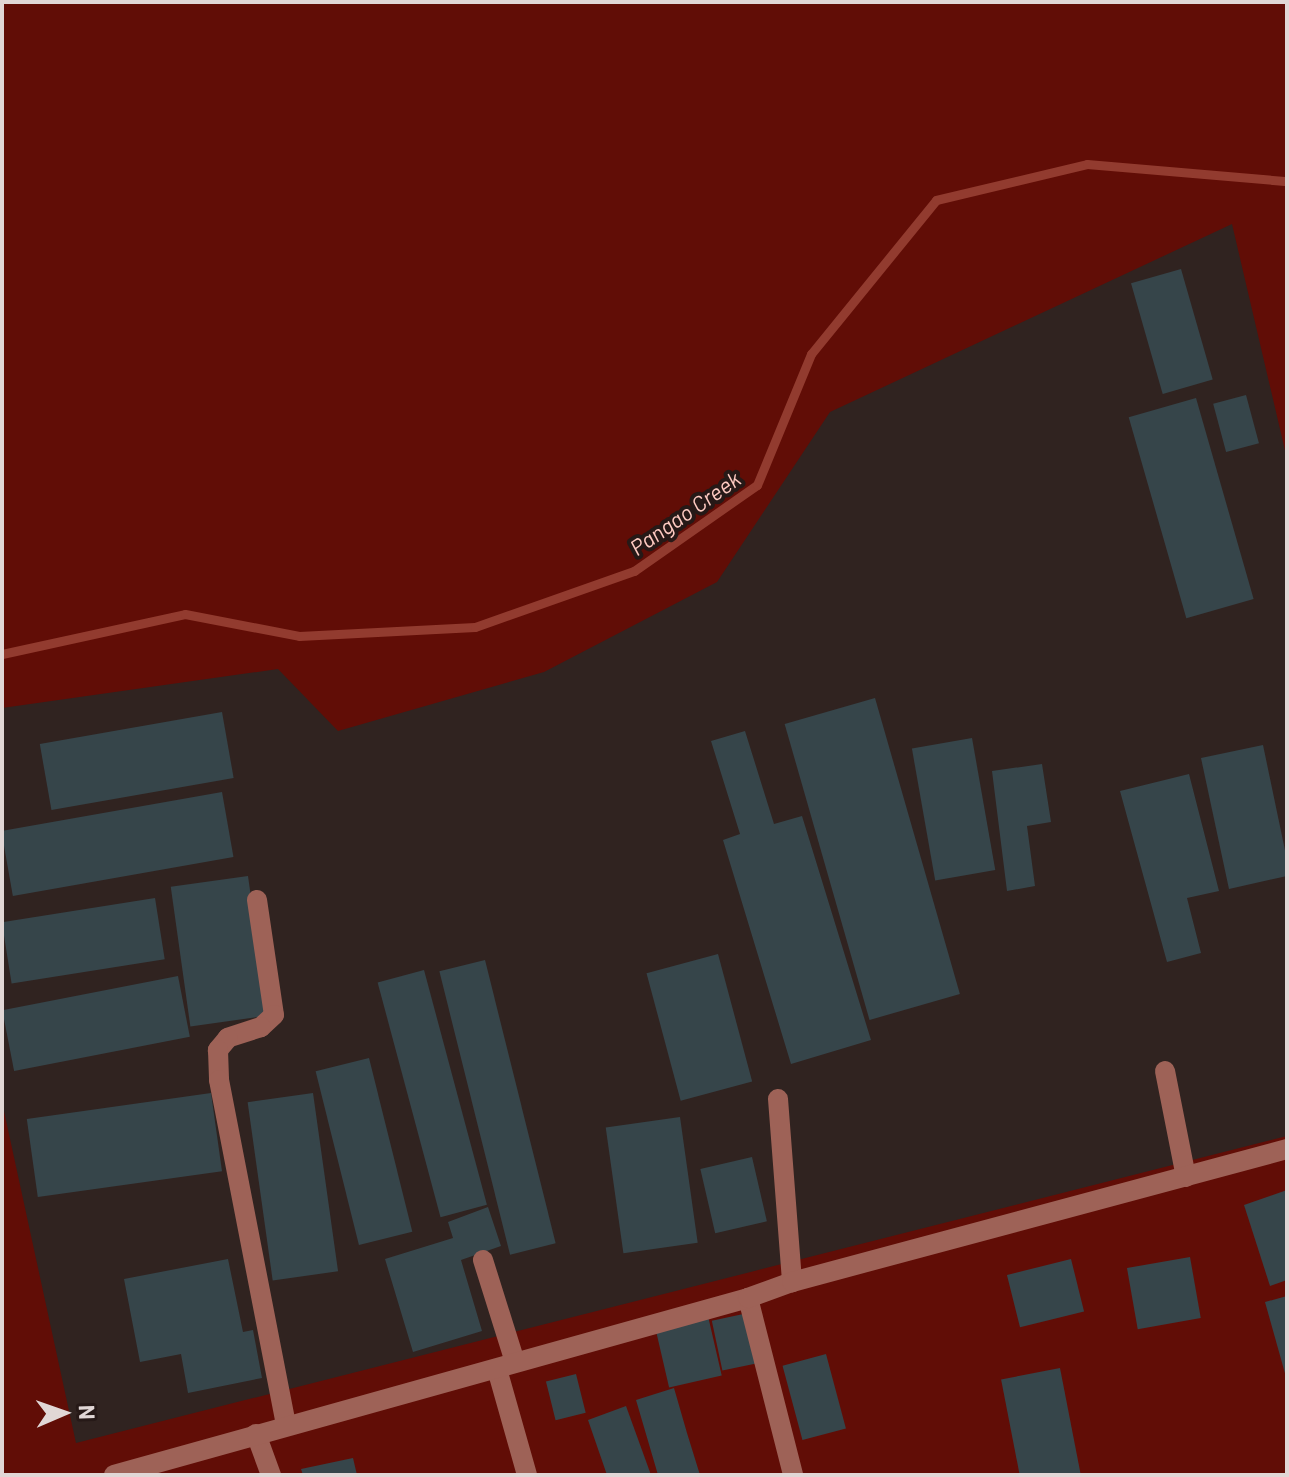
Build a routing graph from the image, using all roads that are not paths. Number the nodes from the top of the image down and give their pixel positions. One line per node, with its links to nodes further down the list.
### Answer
1 (257, 900): 10 (street)
2 (1165, 1071): 5 (street)
3 (778, 1099): 7 (street)
4 (1287, 1149): 5 (street)
5 (1186, 1177): 7 (street)
6 (483, 1260): 9 (street)
7 (792, 1282): 8 (street)
8 (748, 1298): 9 (street); 15 (street)
9 (506, 1366): 10 (street); 14 (street)
10 (286, 1426): 11 (street)
11 (256, 1434): 12 (street); 13 (street)
12 (115, 1475)
13 (271, 1475)
14 (527, 1475)
15 (793, 1475)

